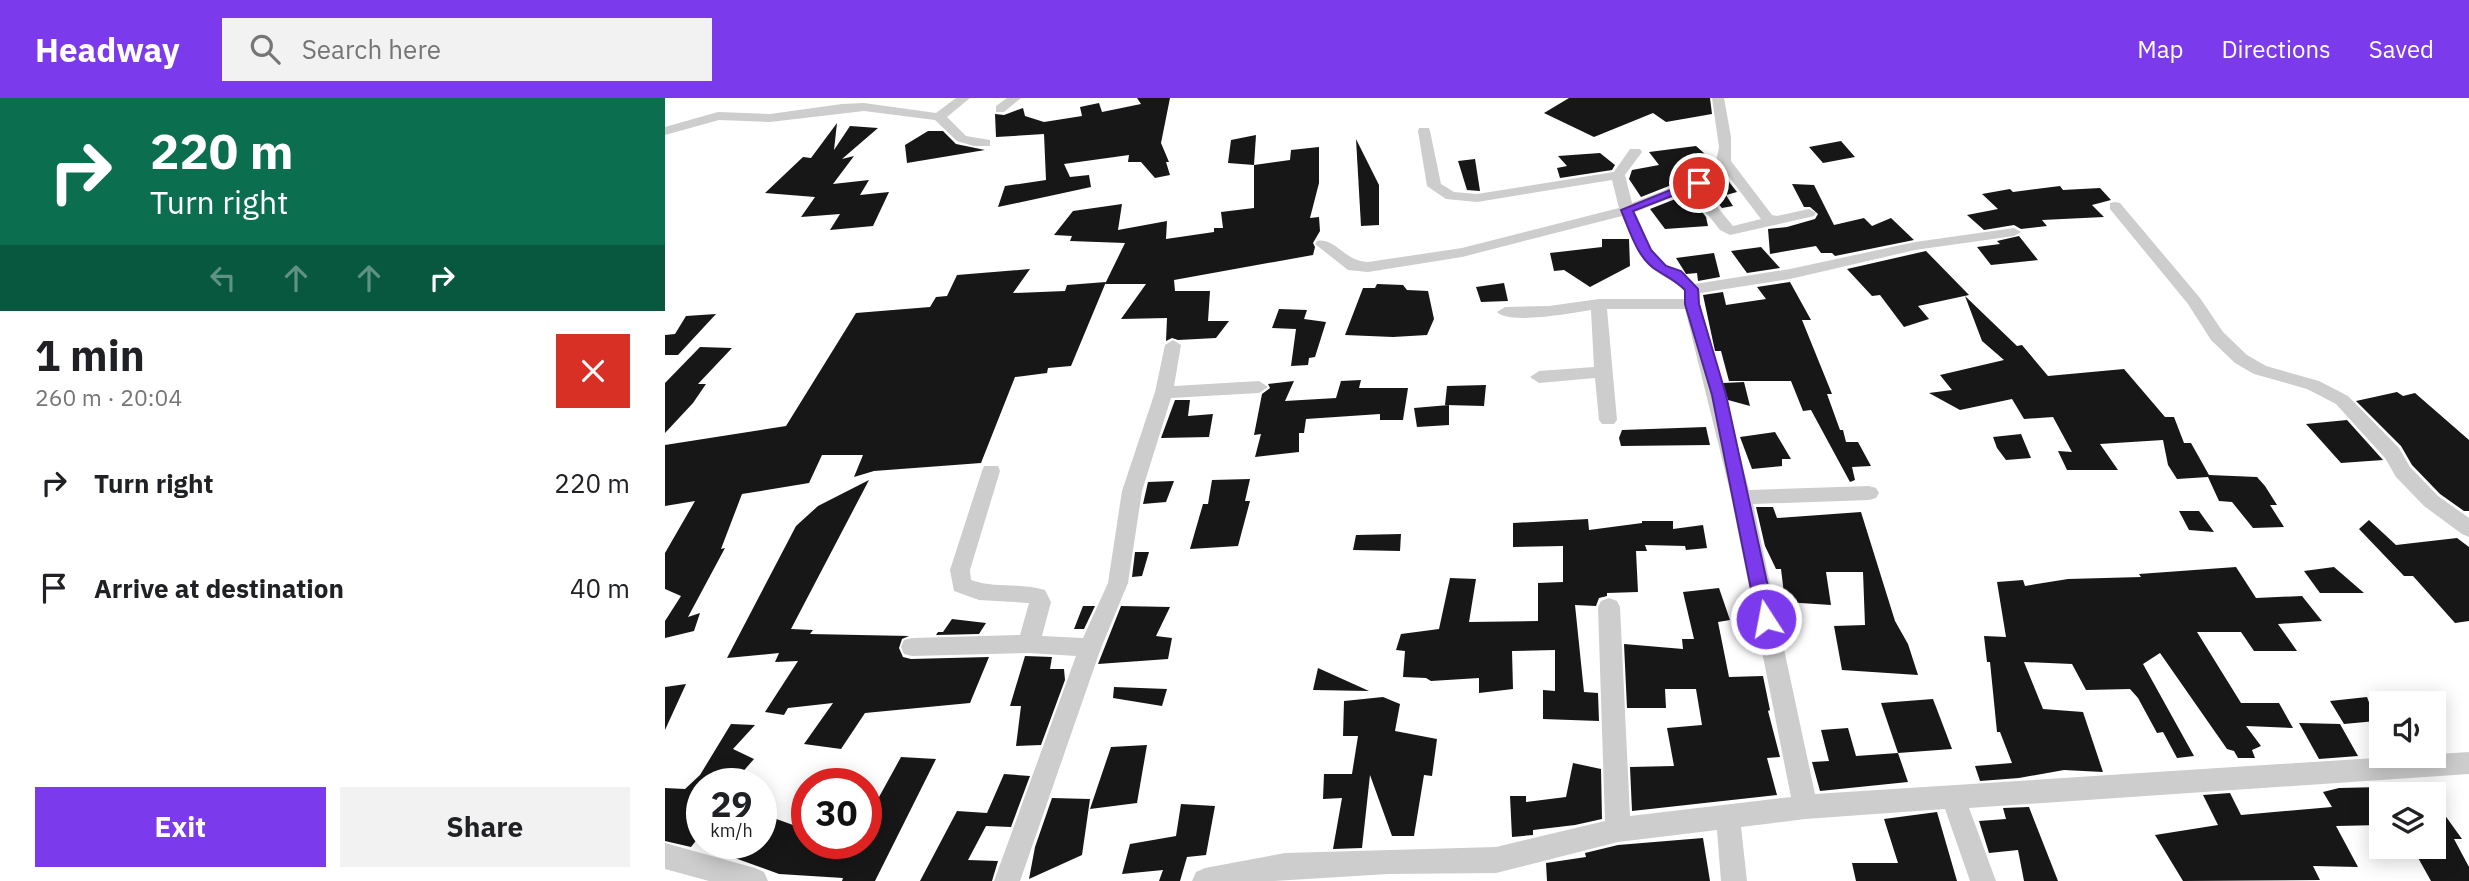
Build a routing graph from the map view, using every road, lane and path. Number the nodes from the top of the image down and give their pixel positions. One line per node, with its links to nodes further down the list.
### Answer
1 (964, 98): 5 (street)
2 (1015, 98): 4 (street)
3 (1718, 98): 10 (street)
4 (999, 109)
5 (939, 117): 6 (street); 8 (street)
6 (665, 131)
7 (1424, 131): 11 (street)
8 (985, 142)
9 (1635, 152): 11 (street)
10 (1725, 162): 12 (street); 16 (street)
11 (1618, 175): 14 (street)
12 (1692, 185): 14 (street); 16 (street)
13 (2115, 206): 31 (street)
14 (1627, 210): 18 (street); 19 (street)
15 (1809, 213): 16 (street)
16 (1773, 221)
17 (2014, 232): 19 (street)
18 (1322, 244)
19 (1692, 297): 20 (street); 30 (street)
20 (1599, 304): 21 (street); 23 (street)
21 (1505, 312)
22 (1173, 345): 26 (street)
23 (1602, 372): 24 (street); 27 (street)
24 (1539, 377)
25 (1259, 387): 26 (street)
26 (1164, 392): 35 (street)
27 (1608, 420)
28 (991, 471): 33 (street)
29 (1869, 493): 30 (street)
30 (1742, 497): 38 (street)
31 (2469, 529)
32 (1609, 607): 40 (street)
33 (1029, 644): 34 (street); 35 (street)
34 (912, 648)
35 (1090, 648): 44 (street)
36 (2469, 763): 37 (street)
37 (1952, 799): 38 (street); 47 (street)
38 (1805, 807): 39 (street)
39 (1728, 818): 40 (street); 46 (street)
40 (1618, 830): 42 (street)
41 (667, 859): 43 (street)
42 (1285, 874): 45 (street)
43 (755, 881)
44 (1007, 881)
45 (1205, 881)
46 (1734, 881)
47 (1983, 881)

